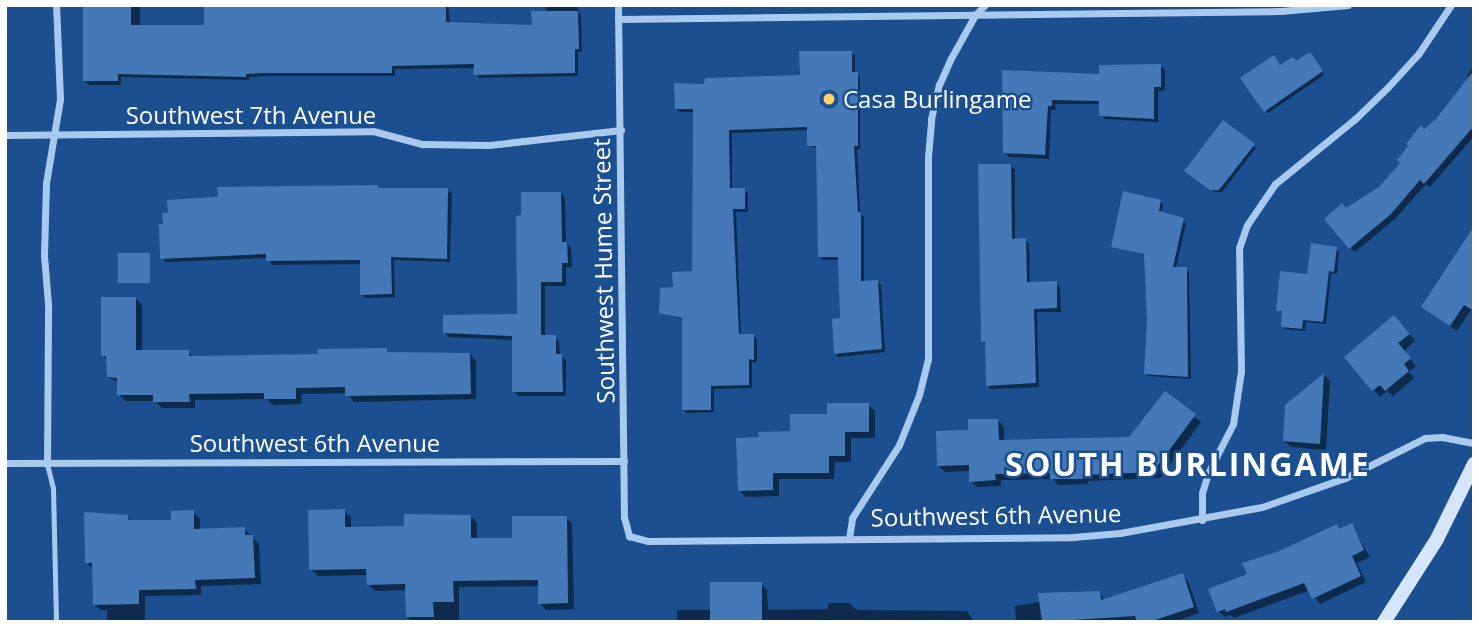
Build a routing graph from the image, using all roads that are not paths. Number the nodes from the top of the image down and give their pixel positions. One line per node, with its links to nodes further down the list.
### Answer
1 (56, 5): 9 (street)
2 (618, 5): 7 (street, Southwest Hume Street)
3 (985, 5): 6 (street)
4 (1348, 5): 6 (street)
5 (1451, 5): 16 (street)
6 (975, 15): 7 (street); 18 (street)
7 (618, 19): 8 (street, Southwest Hume Street)
8 (621, 130): 9 (street, Southwest 7th Avenue); 12 (street, Southwest Hume Street)
9 (53, 134): 10 (street, Southwest 7th Avenue); 14 (street)
10 (5, 135)
11 (1474, 443): 16 (street, Southwest 6th Avenue)
12 (624, 461): 14 (street, Southwest 6th Avenue); 17 (street, Southwest Hume Street)
13 (5, 463): 14 (street, Southwest 6th Avenue)
14 (47, 464): 19 (lane)
15 (1474, 464): 20 (main road)
16 (1202, 520): 18 (street, Southwest 6th Avenue)
17 (629, 536): 18 (street, Southwest 6th Avenue)
18 (849, 538)
19 (56, 622)
20 (1384, 622)

